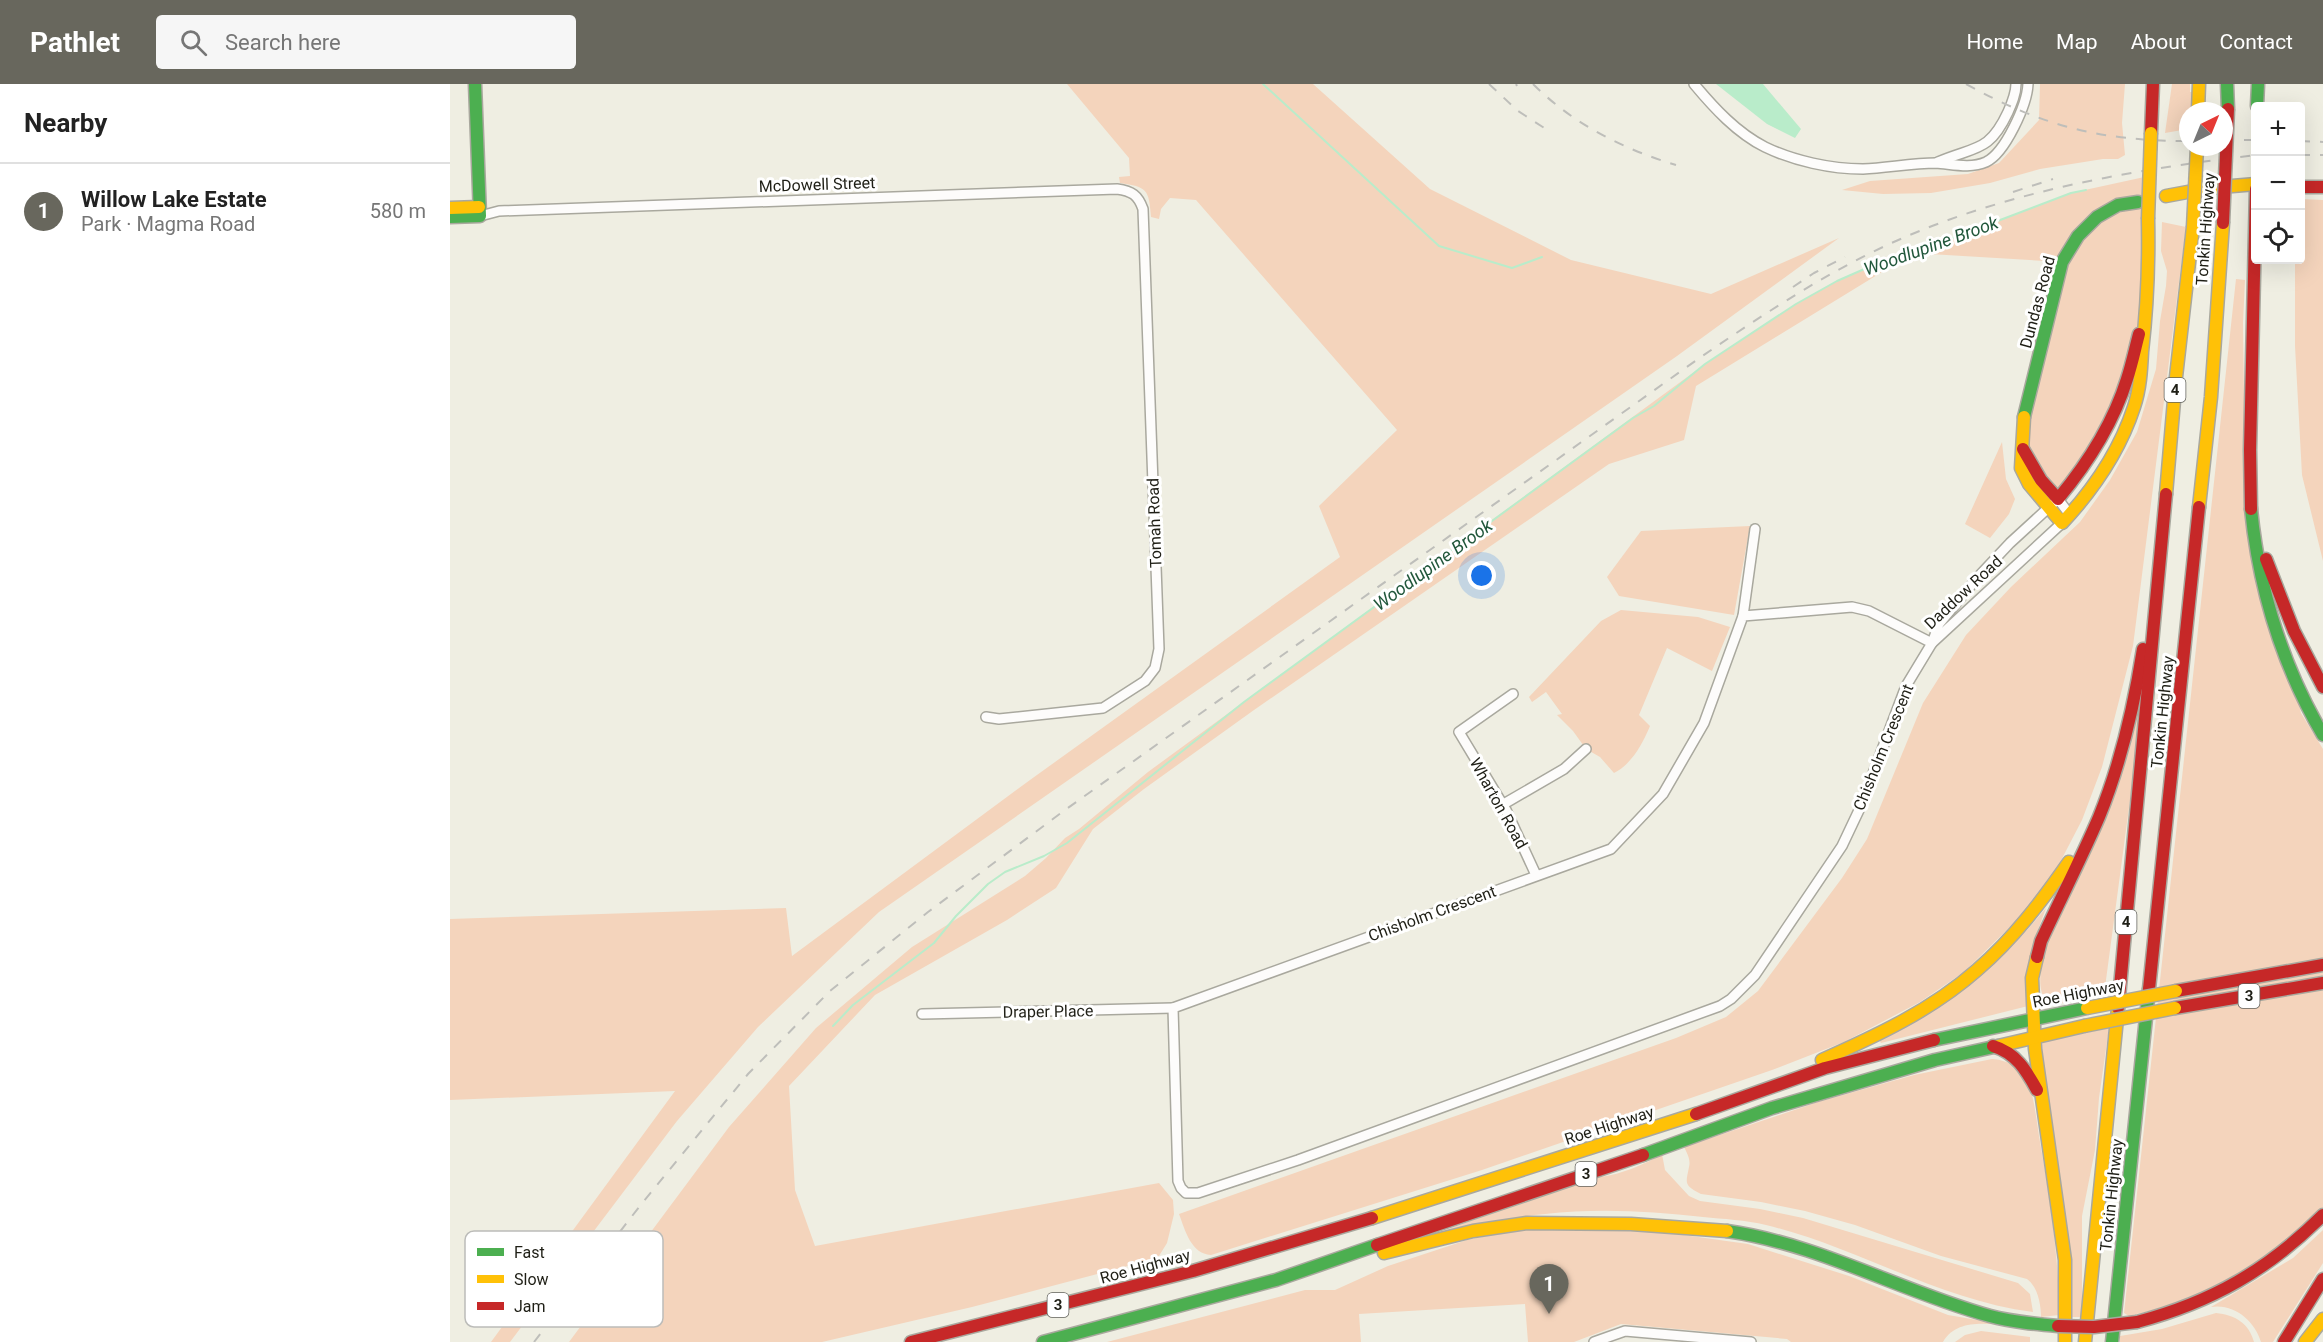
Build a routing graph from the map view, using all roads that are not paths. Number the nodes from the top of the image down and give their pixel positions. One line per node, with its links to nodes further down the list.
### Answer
1 (475, 84): 21 (main road)
2 (1694, 84): 12 (street)
3 (2016, 84): 12 (street)
4 (2028, 84): 12 (street)
5 (2153, 84): 23 (main road, Daddow Road, bridge)
6 (2199, 84): 9 (main road)
7 (2227, 84): 59 (main road, Tonkin Highway / 4, bridge)
8 (2258, 84): 10 (main road)
9 (2198, 102)
10 (2257, 102)
11 (2197, 156): 24 (main road, Tonkin Highway / 4, bridge)
12 (1935, 163)
13 (2251, 184): 17 (main road)
14 (2305, 187): 15 (main road)
15 (2323, 188)
16 (1136, 195): 21 (street, McDowell Street); 33 (street, Tomah Road)
17 (2166, 196)
18 (2138, 202): 25 (main road, Dundas Road)
19 (450, 208): 21 (main road, McDowell Street)
20 (2255, 210): 27 (main road)
21 (479, 211): 22 (main road, McDowell Street)
22 (450, 218)
23 (2147, 313): 25 (main road, Daddow Road); 26 (main road, Daddow Road)
24 (2164, 502): 36 (main road); 58 (main road, Tonkin Highway / 4)
25 (2053, 504): 26 (main road, Dundas Road); 30 (street, Daddow Road)
26 (2066, 519): 30 (street, Daddow Road)
27 (2253, 524): 31 (main road); 34 (main road)
28 (1755, 530): 29 (street, Chisholm Crescent)
29 (1743, 616): 30 (street); 38 (street, Chisholm Crescent)
30 (1932, 643): 41 (street, Chisholm Crescent)
31 (2323, 687)
32 (1513, 694): 37 (street, Wharton Road)
33 (986, 717)
34 (2323, 735)
35 (1586, 750): 37 (street)
36 (2115, 770): 43 (main road); 47 (main road)
37 (1502, 805): 38 (street, Wharton Road)
38 (1536, 875): 41 (street, Chisholm Crescent)
39 (2323, 965): 43 (main road, Roe Highway / 3, bridge)
40 (2323, 983): 44 (main road, Roe Highway / 3, bridge)
41 (1173, 1008): 42 (street, Draper Place)
42 (922, 1014)
43 (2035, 1019): 44 (main road); 47 (main road, Roe Highway / 3)
44 (2036, 1036): 45 (main road, Roe Highway / 3); 46 (main road)
45 (1993, 1046): 46 (main road); 50 (main road, Roe Highway / 3)
46 (2042, 1099): 57 (main road)
47 (1713, 1107): 53 (main road, Roe Highway / 3)
48 (2323, 1215): 50 (main road, bridge)
49 (2323, 1279): 60 (main road)
50 (1276, 1280): 54 (main road, Roe Highway / 3)
51 (2323, 1319): 61 (main road)
52 (1678, 1339): 55 (street); 56 (street)
53 (911, 1342)
54 (1043, 1342)
55 (1594, 1342)
56 (1751, 1342)
57 (2066, 1342)
58 (2085, 1342)
59 (2112, 1342)
60 (2284, 1342)
61 (2305, 1342)

